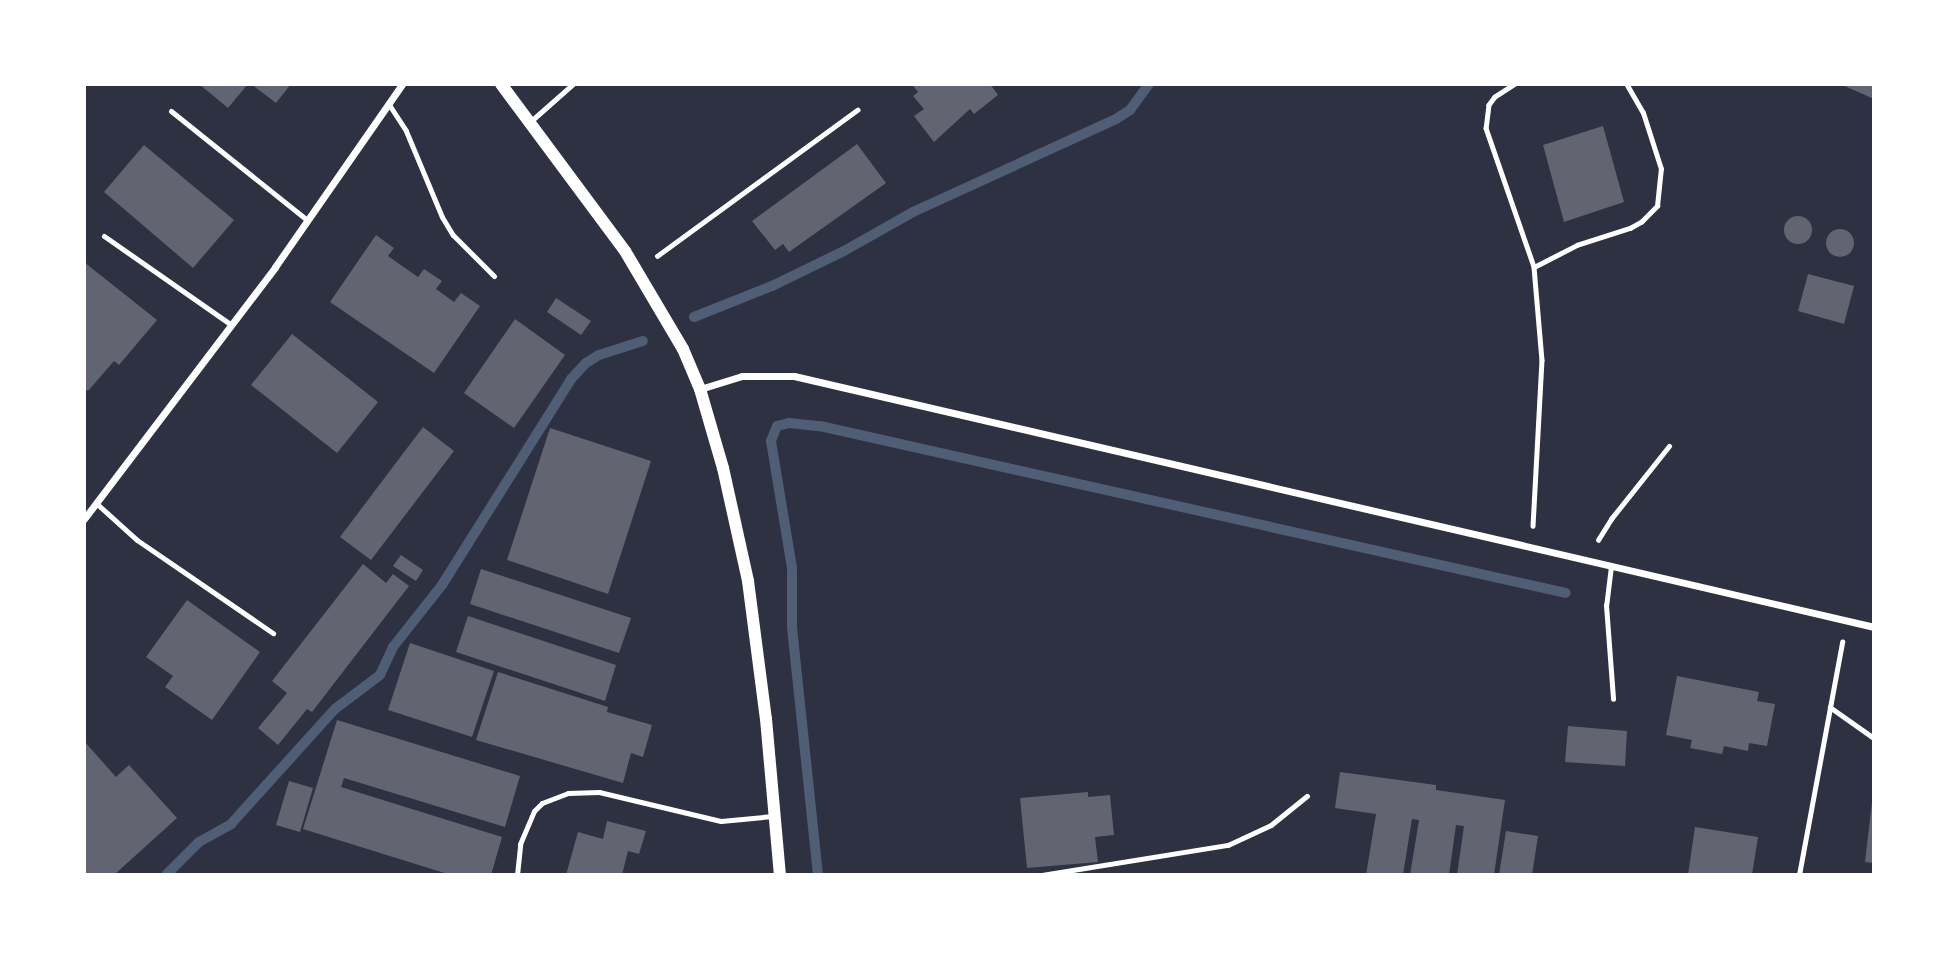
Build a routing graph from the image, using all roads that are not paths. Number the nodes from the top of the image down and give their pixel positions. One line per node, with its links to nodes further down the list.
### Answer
1 (402, 84): 4 (street)
2 (502, 84): 6 (street)
3 (573, 84): 6 (lane)
4 (388, 103): 7 (street); 9 (lane)
5 (170, 111): 7 (lane)
6 (531, 121): 11 (street)
7 (307, 220): 10 (street)
8 (104, 236): 10 (lane)
9 (494, 276)
10 (230, 324): 12 (street)
11 (700, 389): 14 (street); 18 (street)
12 (96, 503): 13 (street); 16 (lane)
13 (84, 519)
14 (1611, 566): 15 (street); 17 (lane)
15 (1874, 627)
16 (273, 633)
17 (1613, 699)
18 (775, 816): 19 (lane); 20 (street)
19 (517, 875)
20 (780, 875)

